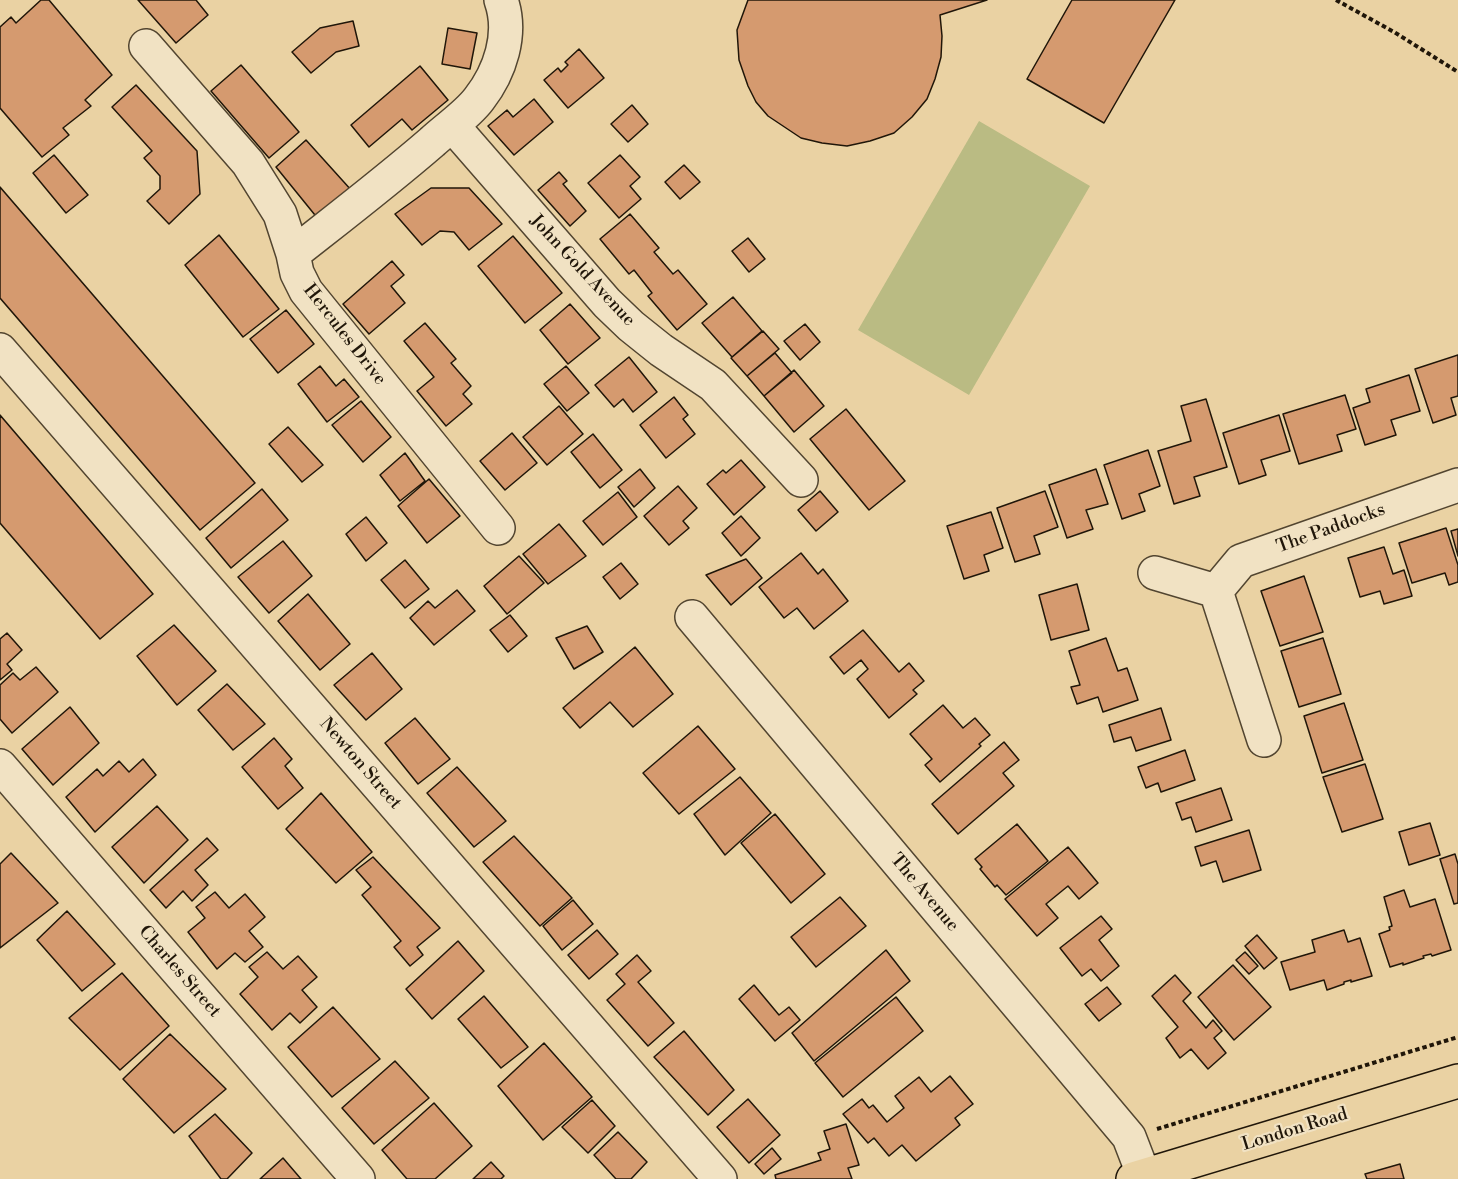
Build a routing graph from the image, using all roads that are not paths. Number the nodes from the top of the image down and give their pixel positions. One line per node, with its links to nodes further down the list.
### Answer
1 (501, 0): 3 (street)
2 (146, 46): 4 (street, Hercules Drive)
3 (452, 125): 4 (street); 6 (street, John Gold Avenue)
4 (293, 254): 8 (street, Hercules Drive)
5 (0, 350): 17 (street, Newton Street)
6 (801, 480)
7 (1458, 485): 10 (street, The Paddocks)
8 (498, 528)
9 (1155, 573): 10 (street)
10 (1216, 591): 12 (street)
11 (692, 617): 15 (street, The Avenue)
12 (1264, 740)
13 (0, 766): 16 (street, Charles Street)
14 (1458, 1081): 15 (main road, London Road)
15 (1138, 1177)
16 (358, 1179)
17 (720, 1179)

